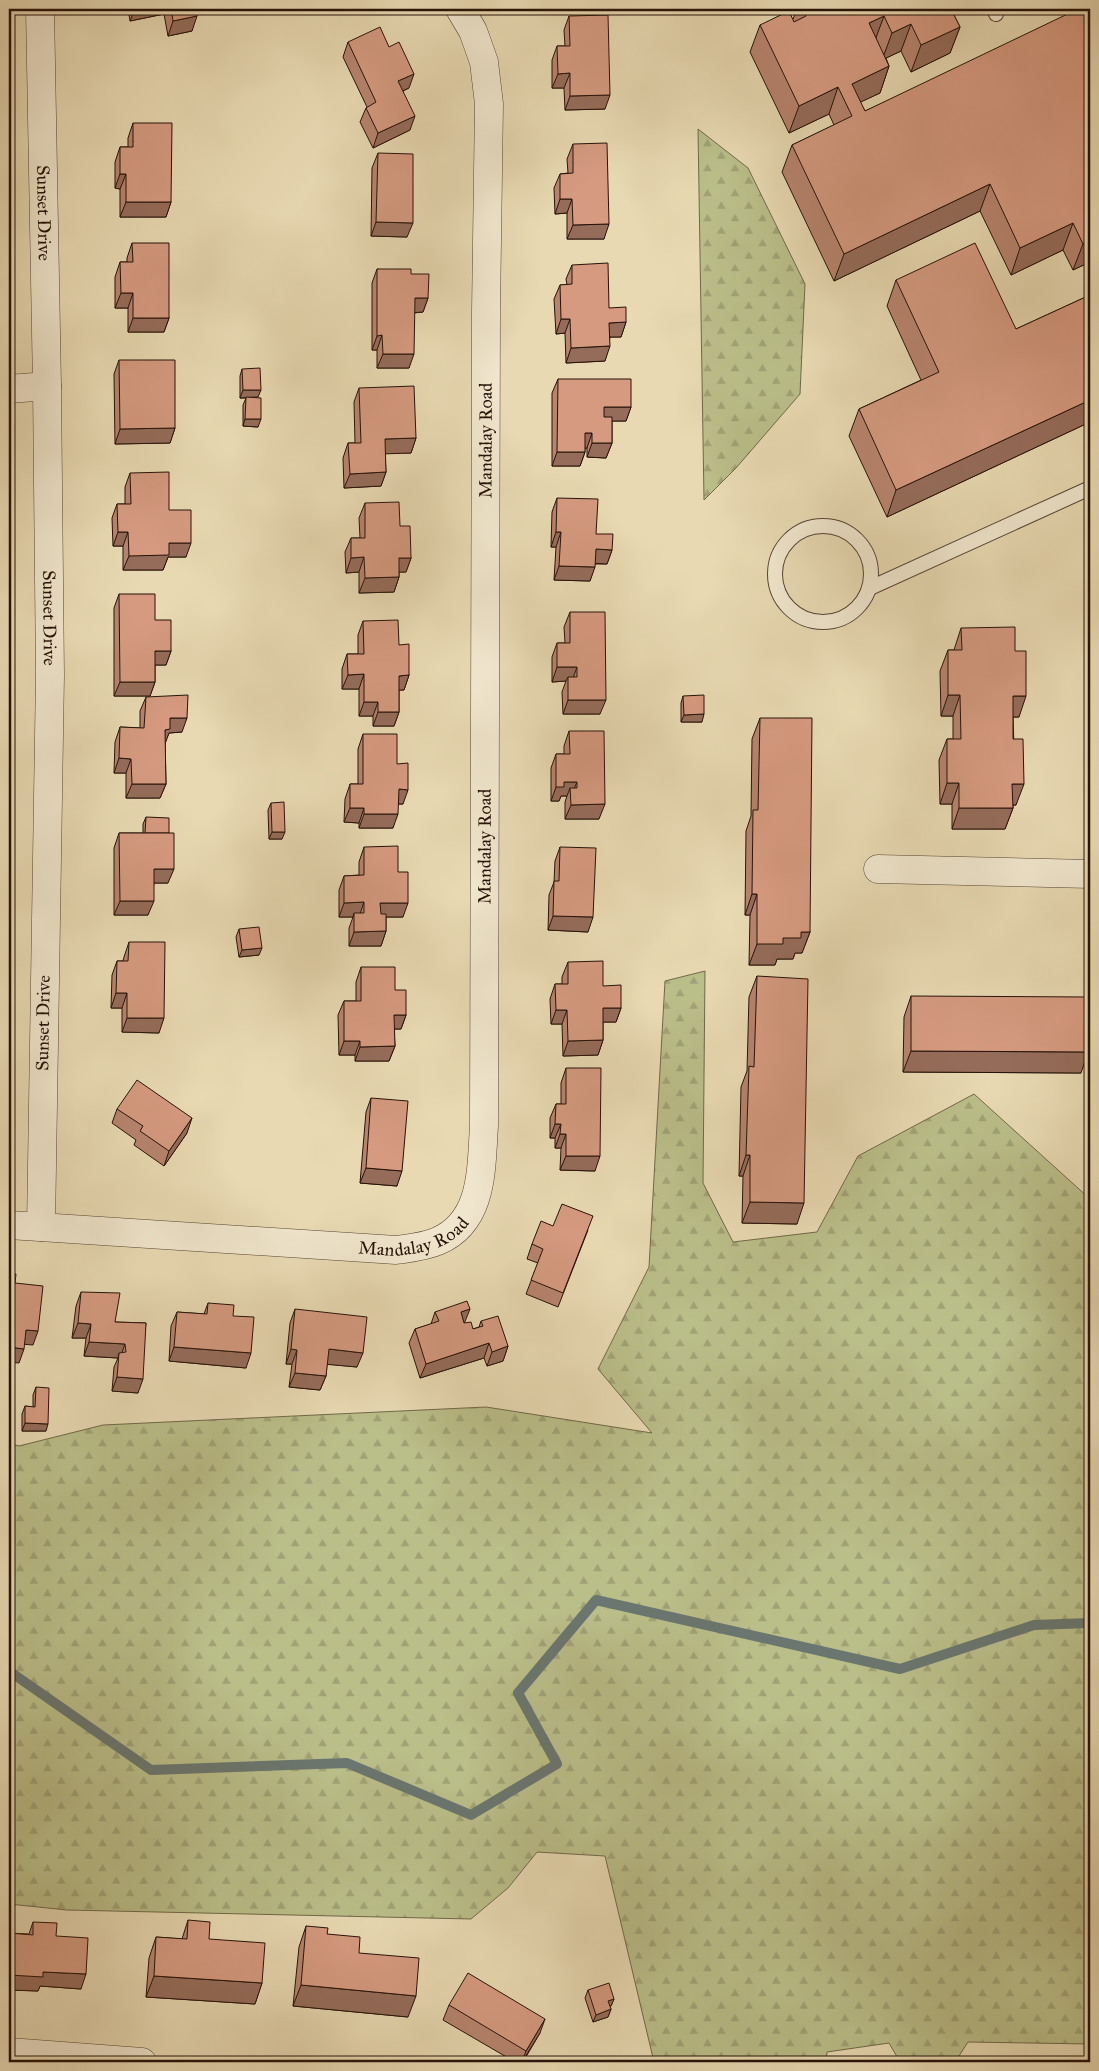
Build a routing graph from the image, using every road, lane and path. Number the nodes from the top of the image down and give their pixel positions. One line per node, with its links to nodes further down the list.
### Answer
1 (40, 9): 3 (street, Sunset Drive)
2 (460, 9): 10 (street, Mandalay Road)
3 (47, 386): 4 (street); 10 (street, Sunset Drive)
4 (9, 388)
5 (1090, 488): 6 (lane)
6 (870, 588): 6 (lane)
7 (878, 869): 8 (street)
8 (1090, 874)
9 (9, 1225): 10 (street, Mandalay Road)
10 (41, 1227)
11 (9, 2052): 12 (street)
12 (142, 2062)

